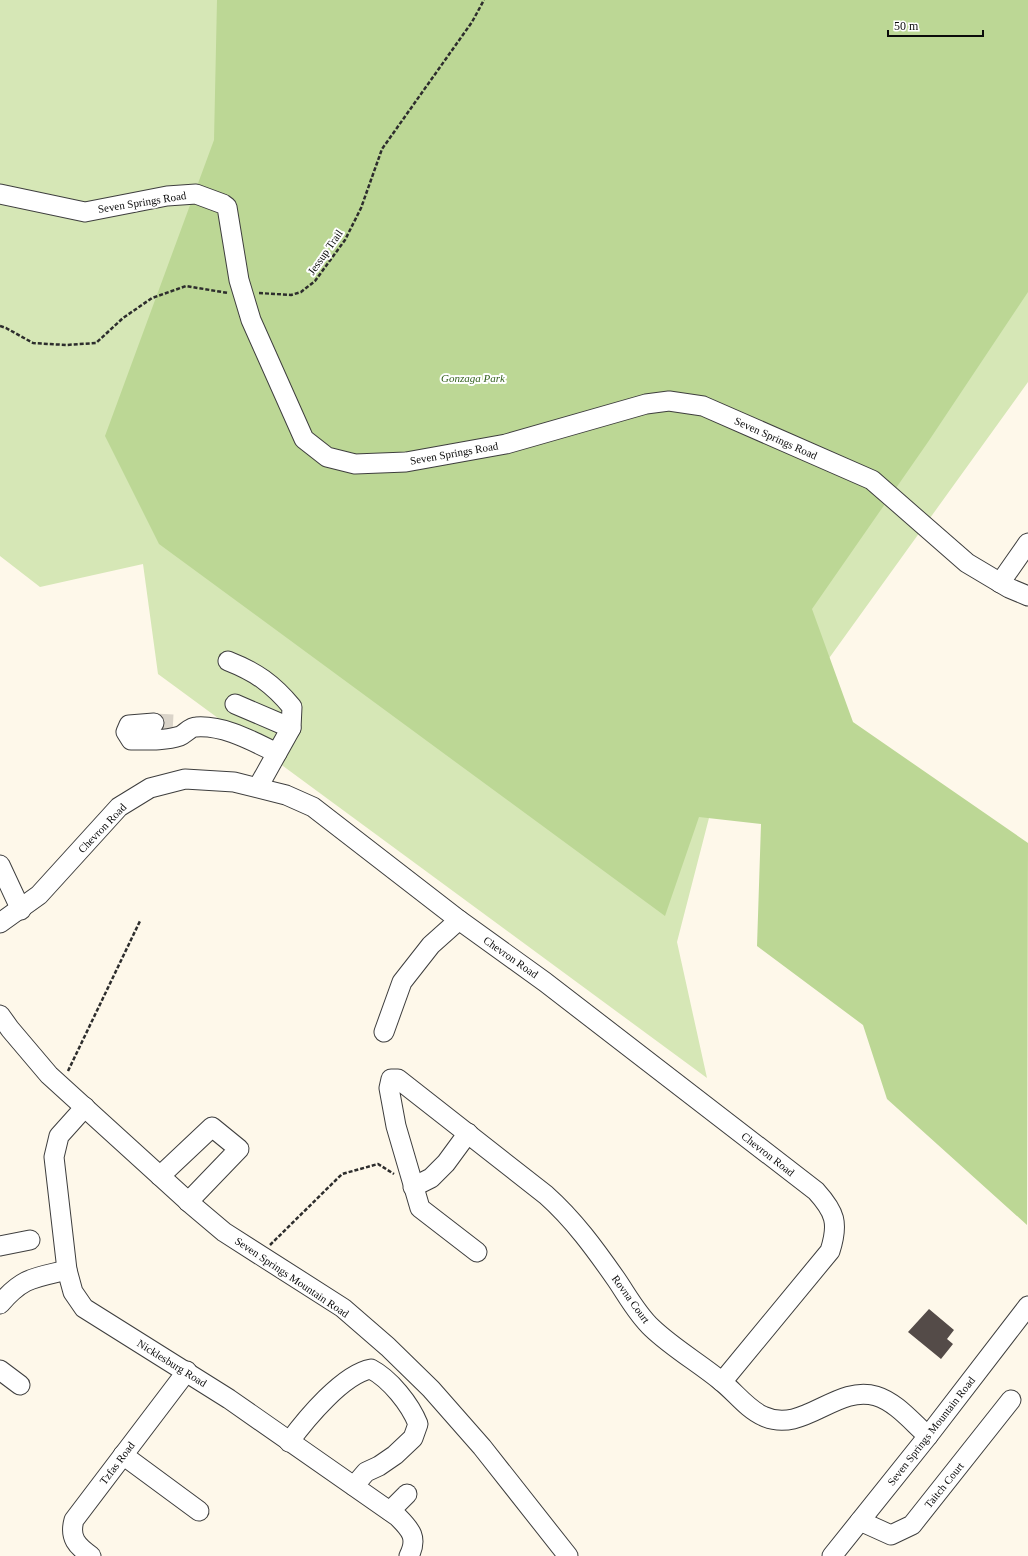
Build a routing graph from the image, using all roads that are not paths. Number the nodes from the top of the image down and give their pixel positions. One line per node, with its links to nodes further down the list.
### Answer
1 (0, 194): 3 (street, Seven Springs Road)
2 (1028, 543): 3 (street)
3 (1000, 583): 4 (street, Seven Springs Road)
4 (1028, 596)
5 (228, 661): 10 (street)
6 (236, 704): 10 (street)
7 (154, 723): 9 (street)
8 (173, 724): 9 (street)
9 (194, 727): 11 (street)
10 (291, 728): 11 (street)
11 (277, 753): 12 (street)
12 (258, 787): 14 (street, Chevron Road); 15 (street, Chevron Road)
13 (0, 865): 14 (street)
14 (20, 910): 16 (street, Chevron Road)
15 (459, 920): 18 (street); 32 (street, Chevron Road)
16 (0, 924)
17 (0, 1015): 19 (street, Seven Springs Mountain Road)
18 (384, 1032)
19 (84, 1108): 21 (street, Seven Springs Mountain Road); 27 (street, Nicklesburg Road)
20 (468, 1133): 22 (street); 22 (street, Rovna Court); 32 (street, Rovna Court)
21 (160, 1176): 23 (street, Seven Springs Mountain Road); 23 (street)
22 (413, 1186): 26 (street)
23 (188, 1202): 45 (street, Seven Springs Mountain Road)
24 (30, 1240): 25 (street)
25 (0, 1246)
26 (477, 1252)
27 (67, 1270): 28 (street); 31 (street, Nicklesburg Road)
28 (3, 1294)
29 (1028, 1306): 35 (street, Seven Springs Mountain Road)
30 (0, 1370): 33 (street)
31 (187, 1371): 36 (street, Nicklesburg Road); 37 (street, Tzfas Road)
32 (722, 1382): 35 (street, Rovna Court)
33 (20, 1385)
34 (1011, 1400): 42 (street, Taitch Court)
35 (928, 1436): 42 (street, Seven Springs Mountain Road)
36 (289, 1442): 38 (street, Nicklesburg Road); 38 (street)
37 (123, 1455): 40 (street); 43 (street, Tzfas Road)
38 (354, 1486): 41 (street, Nicklesburg Road)
39 (407, 1494): 41 (street)
40 (199, 1511)
41 (390, 1511): 44 (street, Nicklesburg Road)
42 (860, 1521): 46 (street, Seven Springs Mountain Road)
43 (90, 1556)
44 (408, 1556)
45 (568, 1556)
46 (832, 1556)

